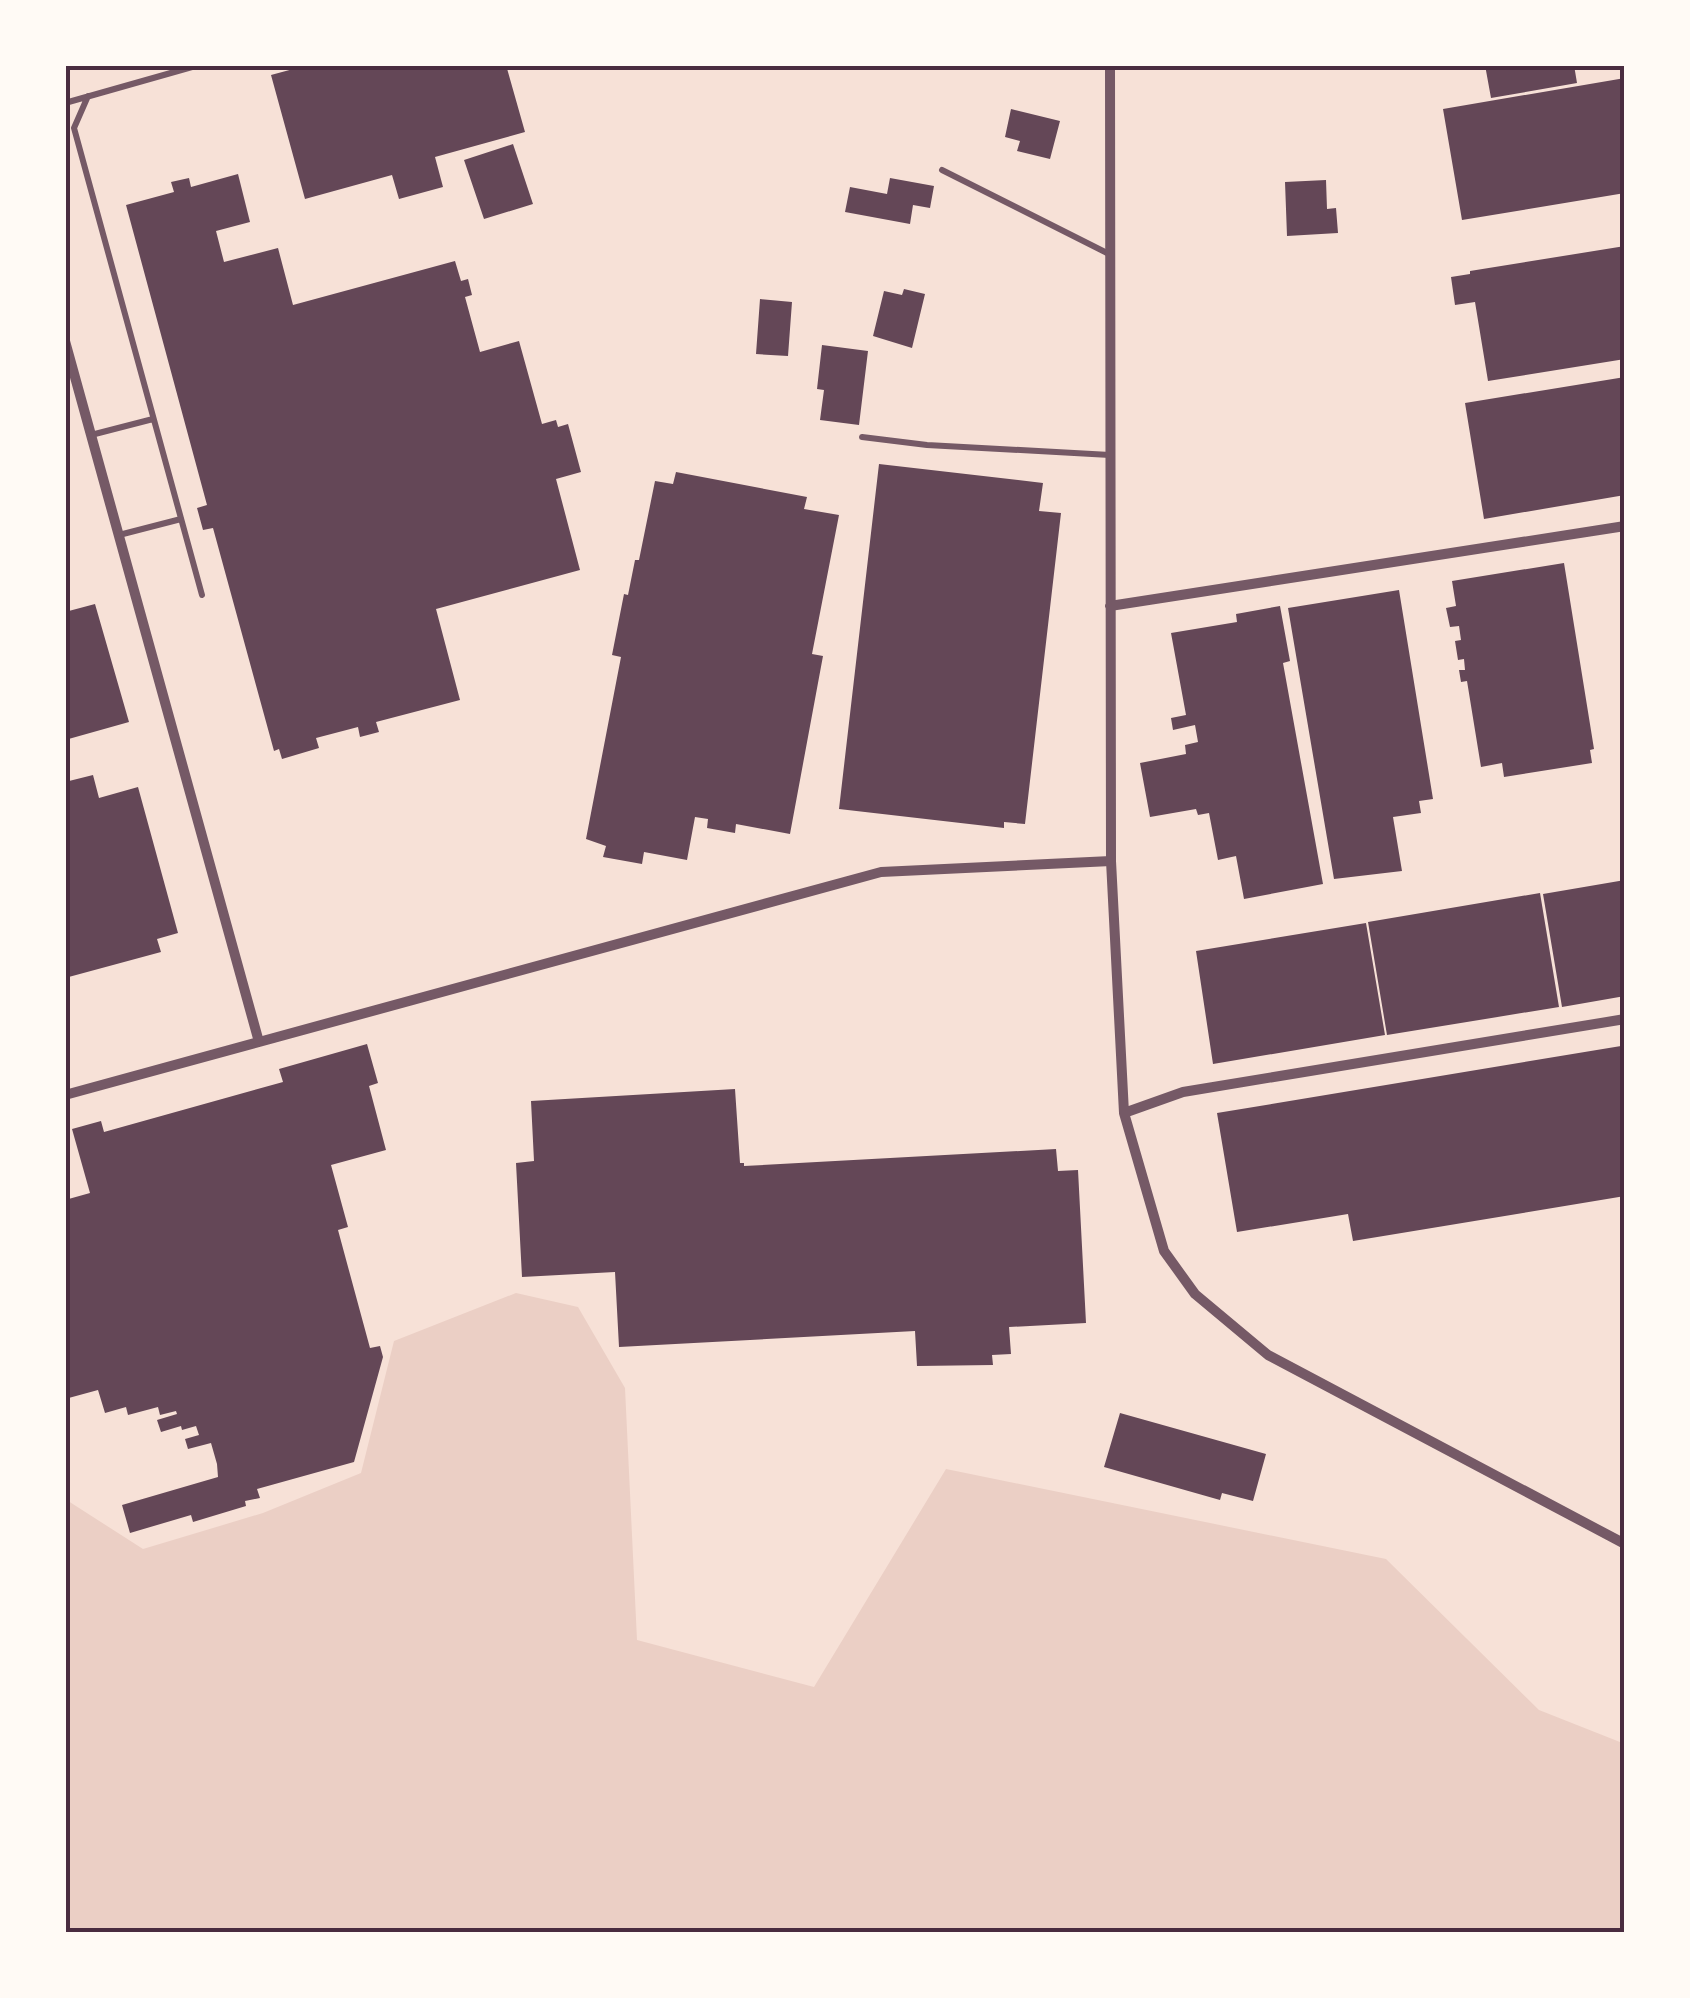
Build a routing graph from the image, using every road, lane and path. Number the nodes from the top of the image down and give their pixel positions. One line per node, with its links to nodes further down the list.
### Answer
1 (199, 65): 3 (lane)
2 (1110, 65): 6 (street)
3 (88, 96): 4 (lane); 8 (lane)
4 (65, 102)
5 (942, 170): 6 (lane)
6 (1110, 255): 11 (street)
7 (65, 341): 9 (street)
8 (153, 419): 9 (lane); 12 (lane)
9 (91, 435): 14 (street)
10 (862, 437): 11 (lane)
11 (1112, 455): 16 (street)
12 (181, 518): 14 (lane); 15 (lane)
13 (1625, 526): 16 (street)
14 (119, 535): 19 (street)
15 (202, 595)
16 (1110, 606): 17 (street)
17 (1111, 861): 19 (street); 21 (street)
18 (1625, 1019): 21 (street)
19 (258, 1042): 20 (street)
20 (65, 1096)
21 (1124, 1113): 22 (street)
22 (1625, 1544)

